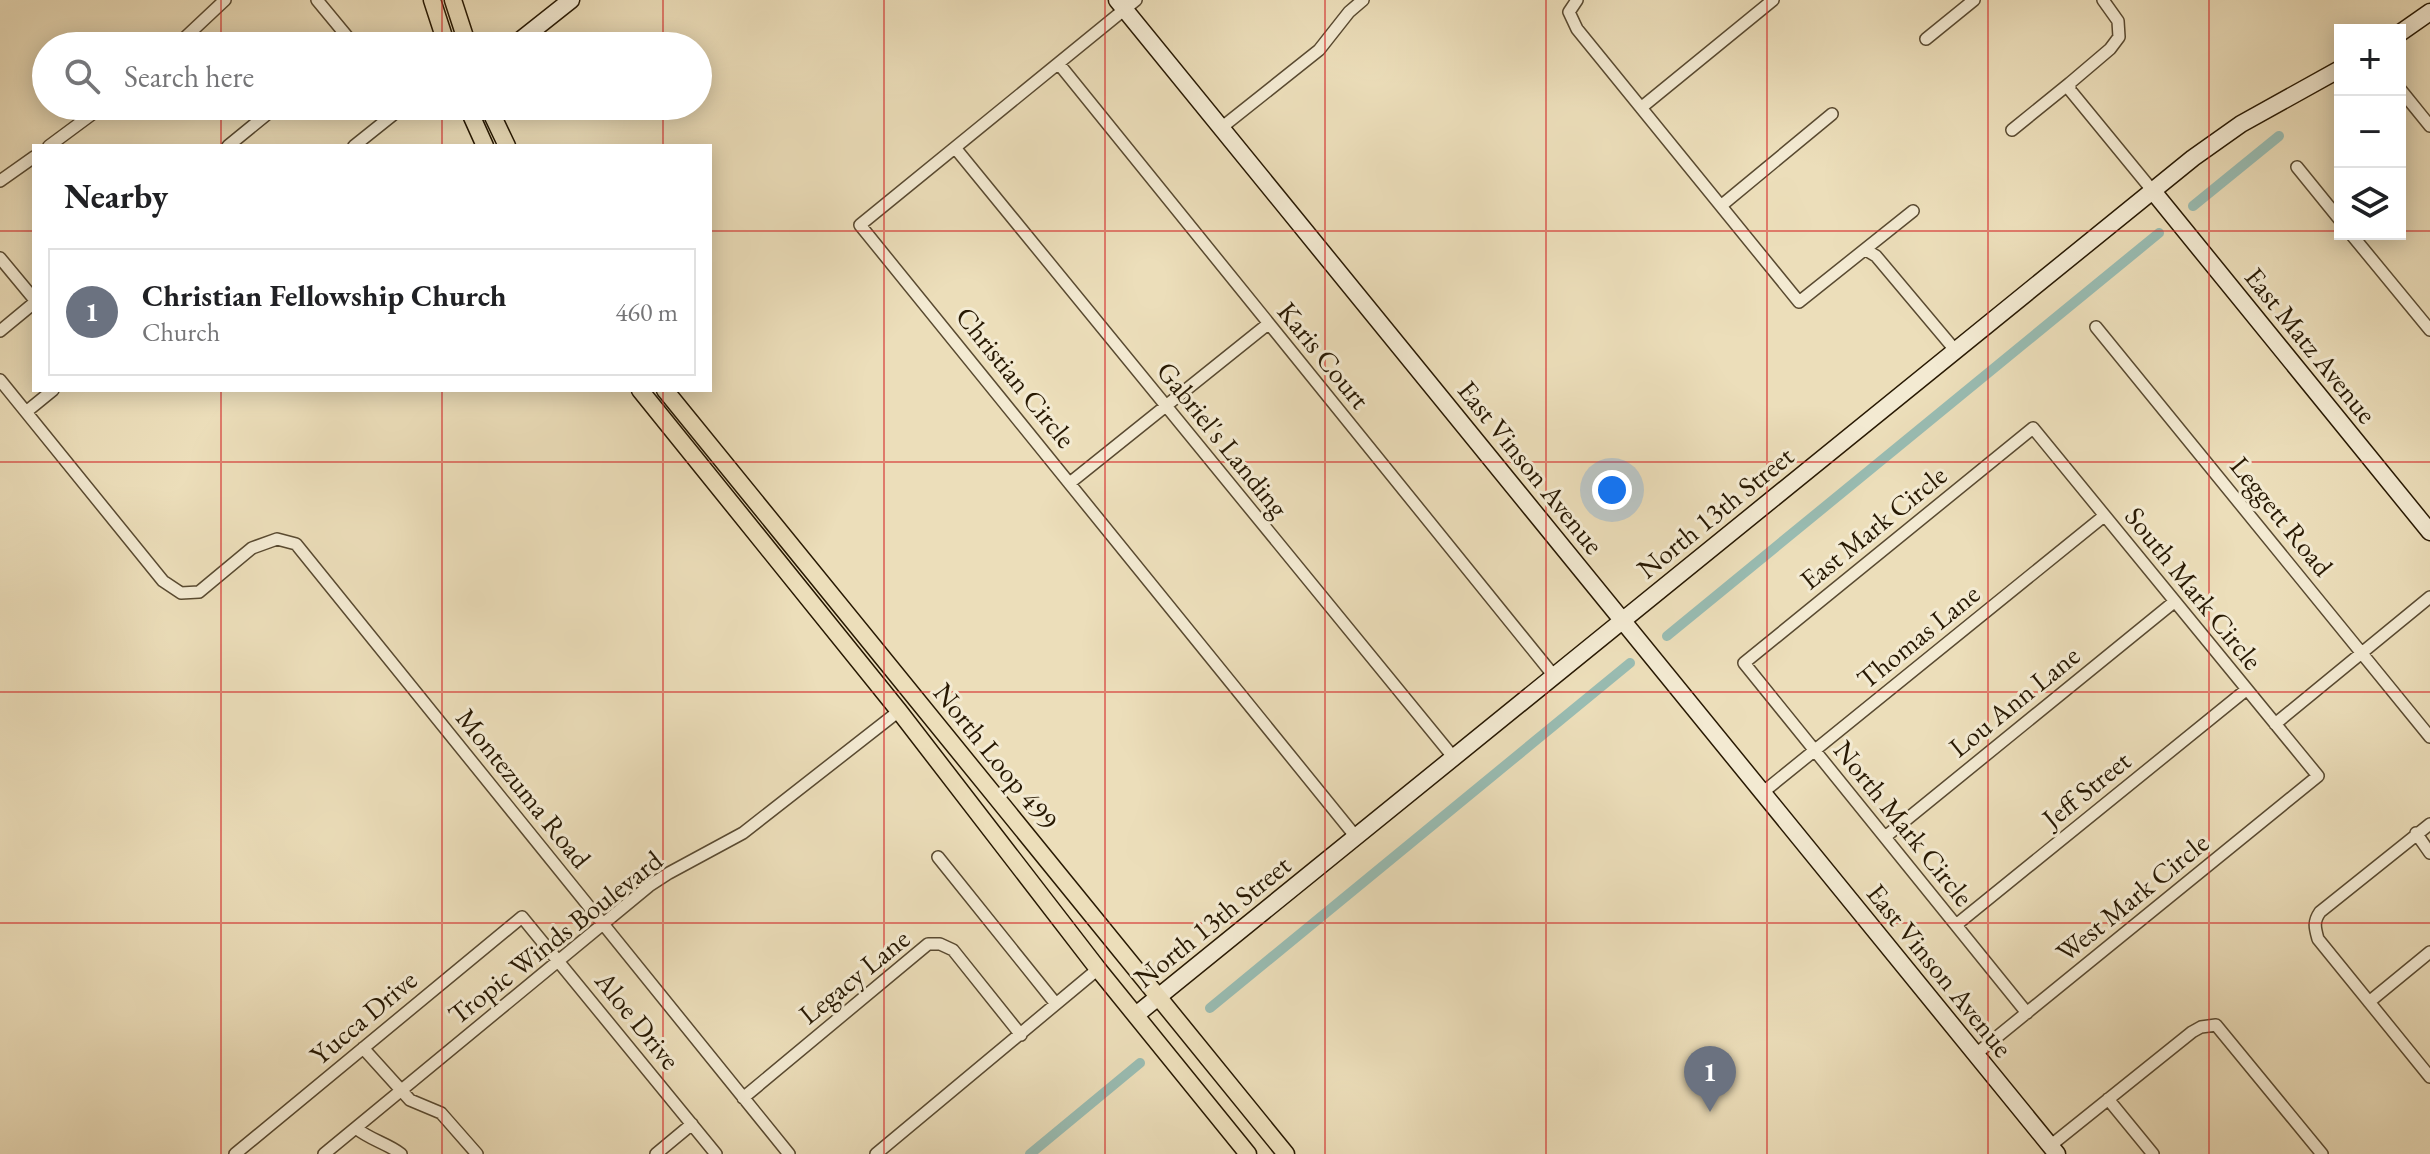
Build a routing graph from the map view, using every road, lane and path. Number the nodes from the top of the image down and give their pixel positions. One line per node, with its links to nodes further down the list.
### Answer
1 (225, 0): 14 (street)
2 (317, 0): 15 (street)
3 (432, 0): 16 (main road)
4 (453, 0): 17 (main road)
5 (571, 0): 18 (street)
6 (1363, 0): 32 (street)
7 (1577, 0): 24 (street)
8 (1773, 0): 24 (street)
9 (1974, 0): 19 (street)
10 (2103, 0): 22 (street)
11 (1126, 3): 20 (street, Christian Circle); 32 (street, East Vinson Avenue)
12 (2430, 12): 13 (street)
13 (2406, 29)
14 (191, 32)
15 (343, 32)
16 (442, 32)
17 (463, 32)
18 (531, 32)
19 (1926, 39)
20 (1059, 64): 39 (street, Christian Circle); 52 (street, Karis Court)
21 (2334, 72): 43 (street, North 13th Street)
22 (2070, 83): 33 (street); 43 (street)
23 (2406, 96): 31 (street)
24 (1642, 107): 44 (street)
25 (1832, 114): 44 (street)
26 (84, 120): 34 (street)
27 (261, 120): 35 (street)
28 (386, 120): 36 (street)
29 (473, 120): 37 (main road)
30 (495, 120): 38 (main road)
31 (2430, 126)
32 (1221, 128): 69 (street, East Vinson Avenue)
33 (2012, 130)
34 (52, 144)
35 (234, 144)
36 (356, 144)
37 (484, 144)
38 (506, 144)
39 (956, 149): 61 (street, Gabriel's Landing); 64 (street, Christian Circle)
40 (32, 158): 42 (street)
41 (2297, 167): 46 (street)
42 (0, 181)
43 (2152, 190): 56 (street, North 13th Street); 66 (street, East Matz Avenue)
44 (1722, 205): 48 (street)
45 (1913, 211): 48 (street)
46 (2334, 213)
47 (2356, 240): 54 (street)
48 (1866, 250): 56 (street)
49 (0, 258): 50 (street)
50 (32, 298)
51 (32, 303): 55 (street)
52 (1268, 324): 61 (street); 72 (street, Karis Court)
53 (2096, 327): 70 (street, Leggett Road)
54 (2430, 330)
55 (0, 331)
56 (1955, 350): 69 (street, North 13th Street)
57 (0, 380): 62 (street)
58 (51, 392): 62 (street)
59 (642, 392): 74 (main road, North Loop 499)
60 (667, 392): 81 (main road, North Loop 499)
61 (1165, 407): 64 (street); 78 (street, Gabriel's Landing)
62 (26, 412): 89 (street, Montezuma Road)
63 (2033, 428): 65 (street, South Mark Circle); 71 (street, East Mark Circle)
64 (1071, 482): 84 (street, Christian Circle)
65 (2104, 516): 68 (street, South Mark Circle); 77 (street, Thomas Lane)
66 (2430, 532)
67 (2430, 597): 70 (street)
68 (2174, 602): 73 (street, South Mark Circle); 85 (street, Lou Ann Lane)
69 (1623, 620): 72 (street, North 13th Street); 80 (street, East Vinson Avenue)
70 (2362, 652): 75 (street); 76 (street, Leggett Road)
71 (1744, 663): 77 (street, North Mark Circle)
72 (1554, 676): 78 (street, North 13th Street)
73 (2246, 690): 75 (street, South Mark Circle); 90 (street, Jeff Street)
74 (899, 711): 81 (main road); 89 (street, Tropic Winds Boulevard); 93 (main road, North Loop 499)
75 (2275, 724): 79 (street, South Mark Circle)
76 (2430, 737)
77 (1814, 750): 80 (street, Thomas Lane); 85 (street, North Mark Circle)
78 (1454, 758): 84 (street, North 13th Street)
79 (2318, 776): 97 (street, West Mark Circle)
80 (1762, 793): 101 (street, East Vinson Avenue)
81 (1011, 814): 94 (main road, North Loop 499)
82 (2430, 824): 83 (street)
83 (2416, 833): 86 (street); 95 (street)
84 (1356, 837): 94 (street, North 13th Street)
85 (1885, 837): 90 (street, North Mark Circle)
86 (2430, 853)
87 (938, 857): 96 (street)
88 (522, 917): 92 (street, Aloe Drive); 100 (street, Yucca Drive)
89 (602, 923): 92 (street, Tropic Winds Boulevard); 104 (street, Montezuma Road)
90 (1956, 925): 97 (street, North Mark Circle)
91 (2430, 952): 95 (street)
92 (558, 961): 103 (street, Tropic Winds Boulevard); 106 (street, Aloe Drive)
93 (1098, 969): 96 (street); 98 (main road, North Loop 499)
94 (1159, 996): 98 (street, North 13th Street); 118 (main road, North Loop 499)
95 (2369, 1002): 102 (street)
96 (1056, 1004): 99 (street)
97 (2027, 1013): 101 (street, West Mark Circle)
98 (1136, 1015): 117 (main road, North Loop 499)
99 (1021, 1035): 104 (street, Legacy Lane); 116 (street)
100 (363, 1048): 103 (street); 109 (street, Yucca Drive)
101 (1976, 1054): 108 (street, East Vinson Avenue)
102 (2430, 1077)
103 (402, 1091): 107 (street, Tropic Winds Boulevard); 112 (street)
104 (743, 1098): 115 (street, Montezuma Road)
105 (2108, 1099): 108 (street); 119 (street); 120 (street)
106 (692, 1124): 113 (street); 114 (street, Aloe Drive)
107 (356, 1128): 110 (street, Tropic Winds Boulevard); 111 (street)
108 (2053, 1150)
109 (235, 1154)
110 (324, 1154)
111 (401, 1154)
112 (477, 1154)
113 (656, 1154)
114 (716, 1154)
115 (789, 1154)
116 (876, 1154)
117 (1248, 1154)
118 (1286, 1154)
119 (2153, 1154)
120 (2322, 1154)

